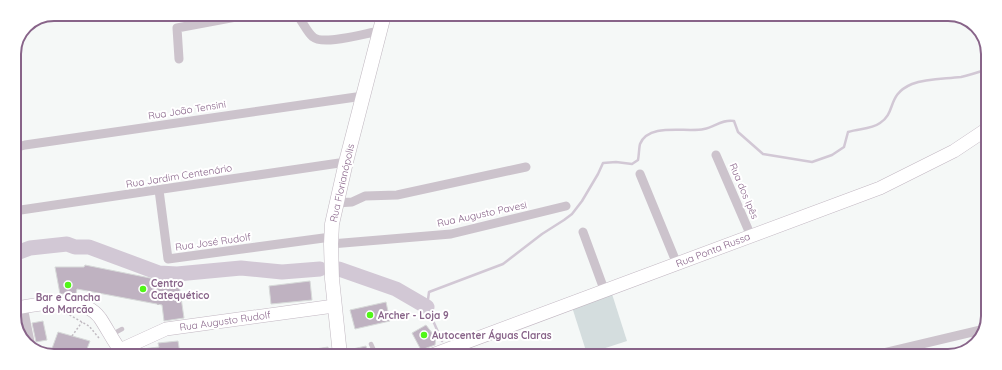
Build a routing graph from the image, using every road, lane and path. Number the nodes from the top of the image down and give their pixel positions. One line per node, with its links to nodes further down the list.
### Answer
1 (214, 21): 5 (street)
2 (302, 21): 4 (street)
3 (382, 21): 4 (main road, Rua Florianópolis)
4 (380, 31): 6 (main road, Rua Florianópolis)
5 (179, 59)
6 (363, 96): 8 (street, Rua João Tensini); 10 (main road, Rua Florianópolis)
7 (981, 133): 18 (street, Rua Ponta Russa)
8 (21, 147)
9 (716, 155): 18 (street, Rua dos Ipês)
10 (346, 162): 13 (street, Rua Jardim Centenário); 14 (main road, Rua Florianópolis)
11 (526, 167): 14 (street)
12 (640, 174): 20 (street)
13 (159, 190): 16 (street, Rua Jardim Centenário); 19 (street, Rua José Rudolf)
14 (336, 203): 19 (main road, Rua Florianópolis)
15 (566, 206): 19 (street, Rua Augusto Pavesi)
16 (21, 210)
17 (583, 232): 21 (street)
18 (750, 236): 20 (street, Rua Ponta Russa)
19 (331, 241): 24 (main road, Rua Florianópolis)
20 (677, 264): 21 (street, Rua Ponta Russa)
21 (605, 292): 38 (street, Rua Ponta Russa)
22 (156, 300): 23 (path)
23 (158, 305)
24 (334, 306): 35 (street, Rua Augusto Rudolf); 36 (main road, Rua Florianópolis)
25 (21, 307): 30 (street)
26 (21, 314): 31 (street)
27 (68, 315): 28 (path)
28 (82, 322): 30 (path); 32 (path)
29 (977, 332): 39 (street)
30 (110, 334): 34 (street)
31 (28, 335)
32 (72, 336)
33 (371, 344): 37 (lane)
34 (120, 349)
35 (128, 349)
36 (339, 349)
37 (373, 349)
38 (448, 349)
39 (902, 349)

